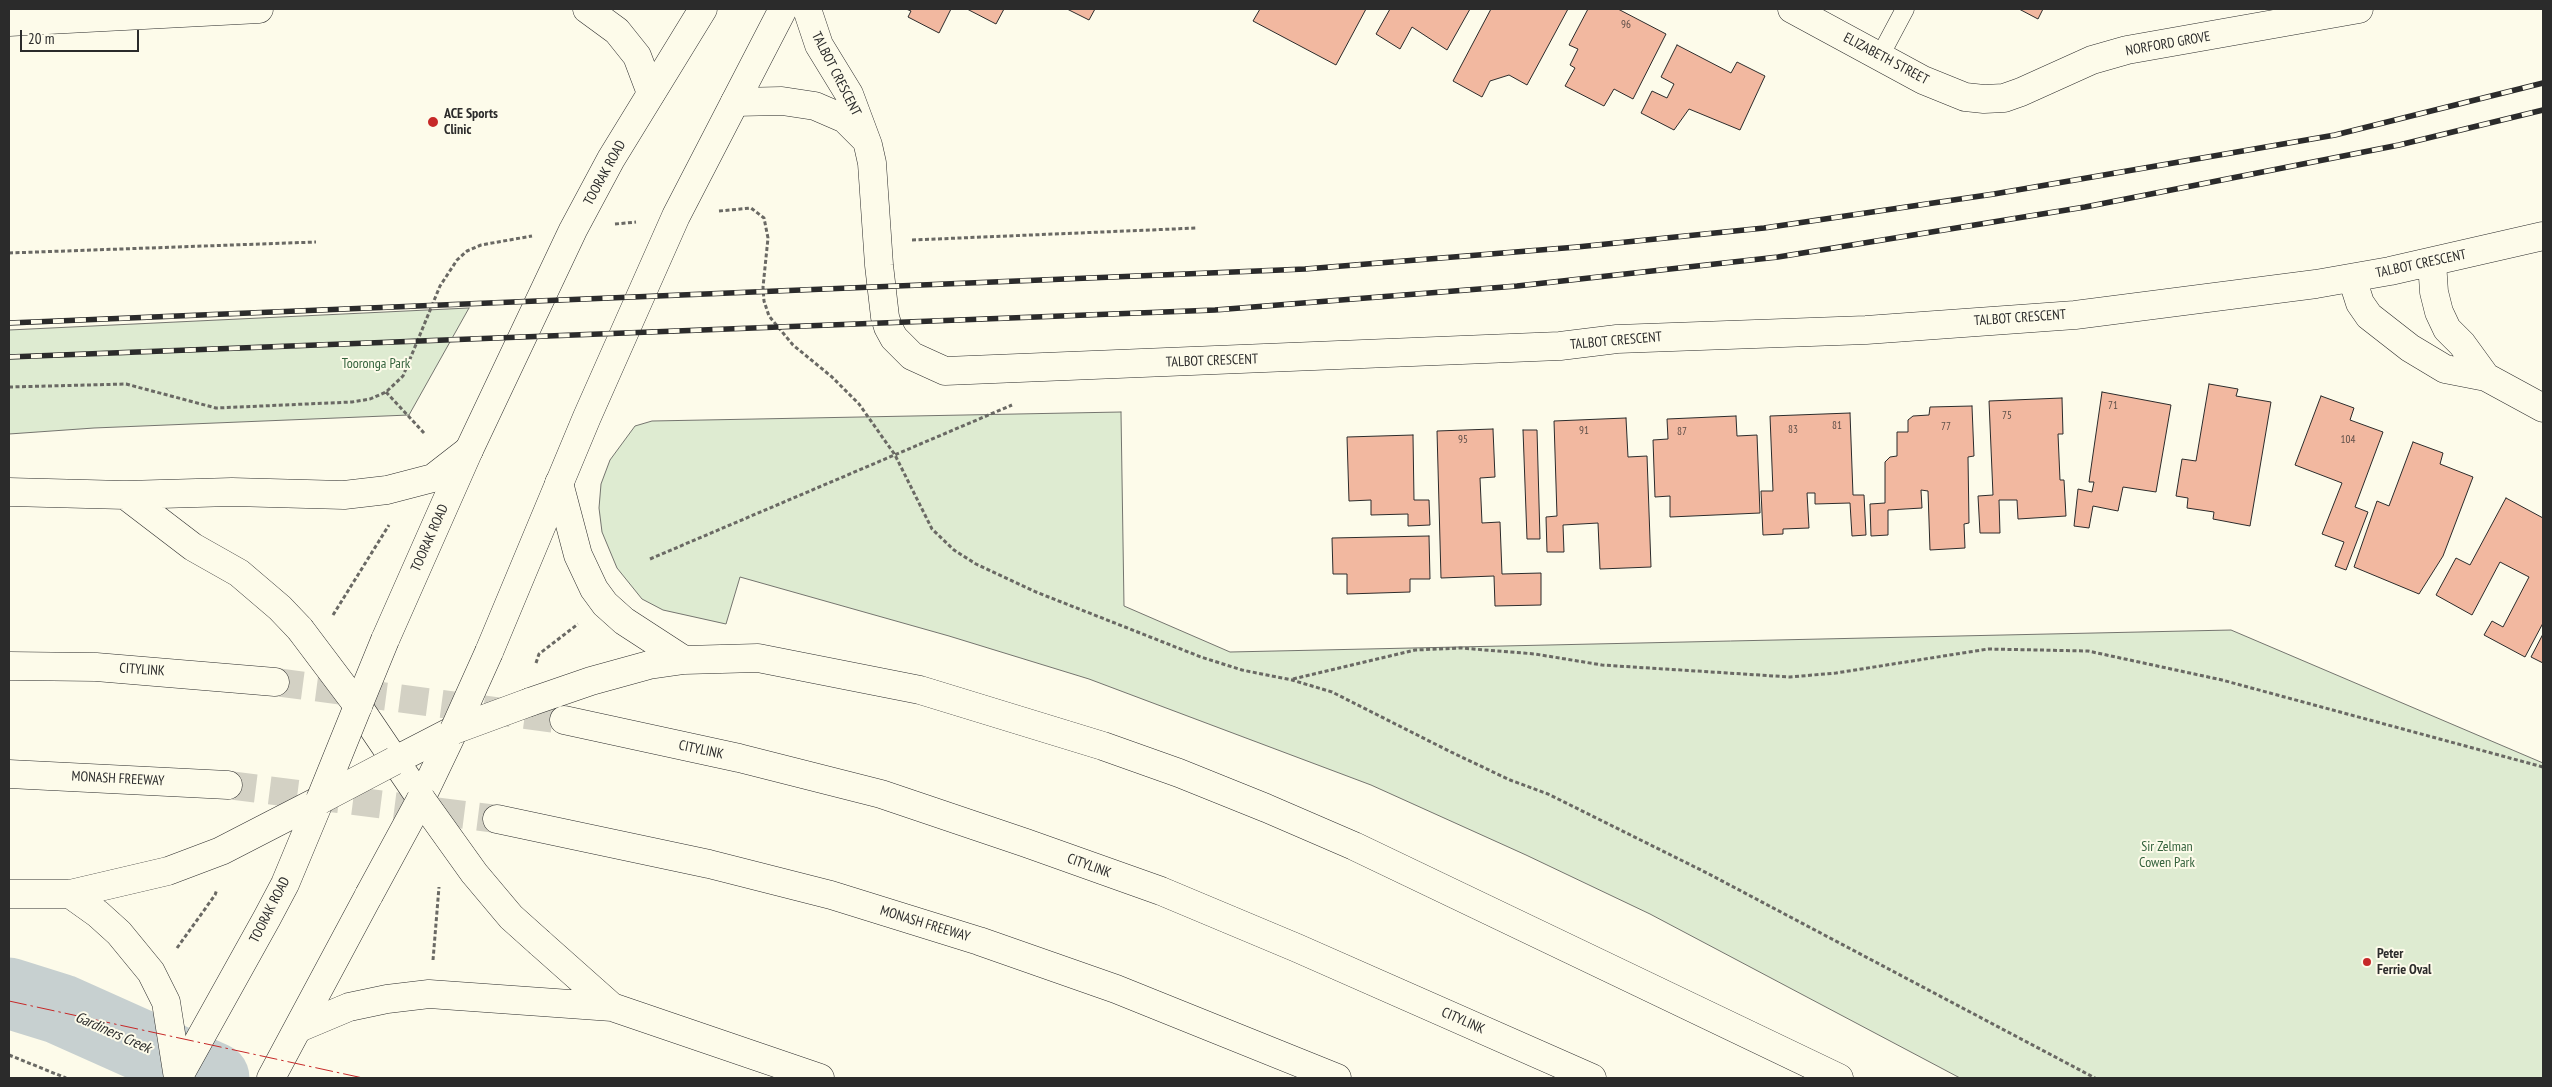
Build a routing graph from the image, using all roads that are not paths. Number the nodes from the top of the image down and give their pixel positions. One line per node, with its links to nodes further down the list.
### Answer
1 (259, 9): 9 (main road)
2 (587, 9): 11 (main road)
3 (703, 9): 11 (main road, TOORAK ROAD)
4 (783, 9): 13 (main road)
5 (807, 9): 14 (main road, TALBOT CRESCENT)
6 (1792, 9): 10 (main road, ELIZABETH STREET)
7 (1905, 9): 10 (lane)
8 (2359, 9): 12 (main road, NORFORD GROVE)
9 (9, 22)
10 (1880, 56): 12 (main road, ELIZABETH STREET)
11 (651, 92): 20 (main road, TOORAK ROAD)
12 (1984, 99)
13 (734, 102): 14 (main road, TALBOT CRESCENT); 21 (main road)
14 (866, 140): 17 (main road, TALBOT CRESCENT)
15 (2543, 236): 16 (main road, TALBOT CRESCENT)
16 (2432, 262): 17 (main road, TALBOT CRESCENT); 18 (main road)
17 (2352, 278): 18 (main road)
18 (2486, 377): 19 (main road)
19 (2543, 408)
20 (469, 450): 23 (main road); 27 (main road, TOORAK ROAD, bridge)
21 (559, 483): 24 (main road); 29 (main road, bridge)
22 (9, 492): 23 (main road)
23 (124, 494): 27 (main road, bridge)
24 (684, 660): 29 (main road, bridge); 45 (main road)
25 (9, 666): 26 (main road, CITYLINK)
26 (275, 682)
27 (358, 706): 30 (main road); 34 (main road, TOORAK ROAD, bridge)
28 (564, 720): 44 (main road, CITYLINK)
29 (454, 730): 30 (main road); 33 (main road)
30 (394, 761): 33 (main road); 34 (main road, bridge)
31 (9, 774): 32 (main road, MONASH FREEWAY)
32 (228, 785)
33 (420, 799): 38 (main road, bridge); 39 (main road, bridge)
34 (320, 800): 37 (main road); 40 (main road, TOORAK ROAD)
35 (497, 819): 43 (main road, MONASH FREEWAY)
36 (9, 894): 37 (main road)
37 (62, 894): 40 (main road)
38 (612, 1008): 39 (main road); 42 (main road)
39 (299, 1028): 41 (main road)
40 (178, 1078)
41 (271, 1078)
42 (820, 1078)
43 (1337, 1078)
44 (1592, 1078)
45 (1839, 1078)

